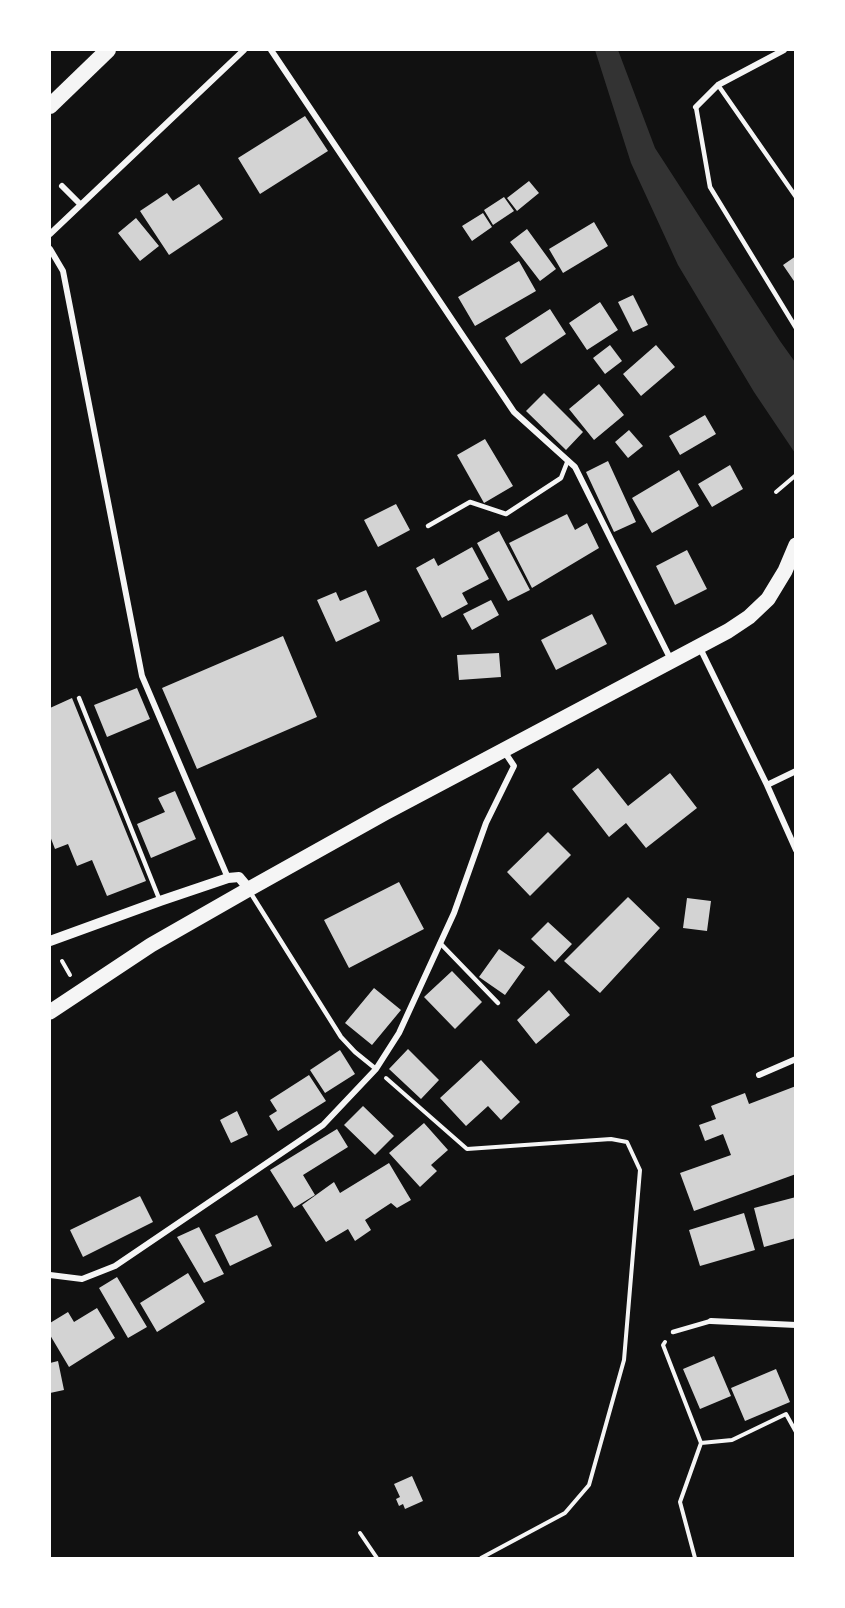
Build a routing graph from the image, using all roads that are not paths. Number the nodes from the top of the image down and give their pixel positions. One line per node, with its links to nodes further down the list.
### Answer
1 (108, 50): 6 (highway)
2 (244, 50): 10 (street)
3 (271, 50): 14 (street)
4 (784, 50): 5 (street)
5 (718, 85): 7 (street); 9 (lane)
6 (50, 106)
7 (696, 107): 13 (lane)
8 (62, 186): 10 (street)
9 (795, 197)
10 (80, 204): 11 (street)
11 (50, 234)
12 (50, 249): 24 (street)
13 (795, 328)
14 (568, 460): 15 (lane); 18 (street)
15 (428, 526)
16 (795, 545): 17 (main road)
17 (699, 646): 18 (main road); 22 (street)
18 (671, 661): 20 (main road)
19 (79, 698): 26 (lane)
20 (504, 750): 25 (main road); 28 (street)
21 (795, 771): 22 (street)
22 (767, 785): 23 (street)
23 (795, 850)
24 (228, 878): 25 (street); 26 (street)
25 (249, 888): 30 (main road); 32 (lane)
26 (160, 901): 27 (street)
27 (50, 940)
28 (440, 943): 29 (lane); 32 (street)
29 (498, 1003)
30 (50, 1012)
31 (795, 1059): 33 (street)
32 (376, 1069): 34 (street)
33 (759, 1075)
34 (50, 1275)
35 (711, 1321): 36 (street); 37 (lane)
36 (795, 1325)
37 (673, 1332)

